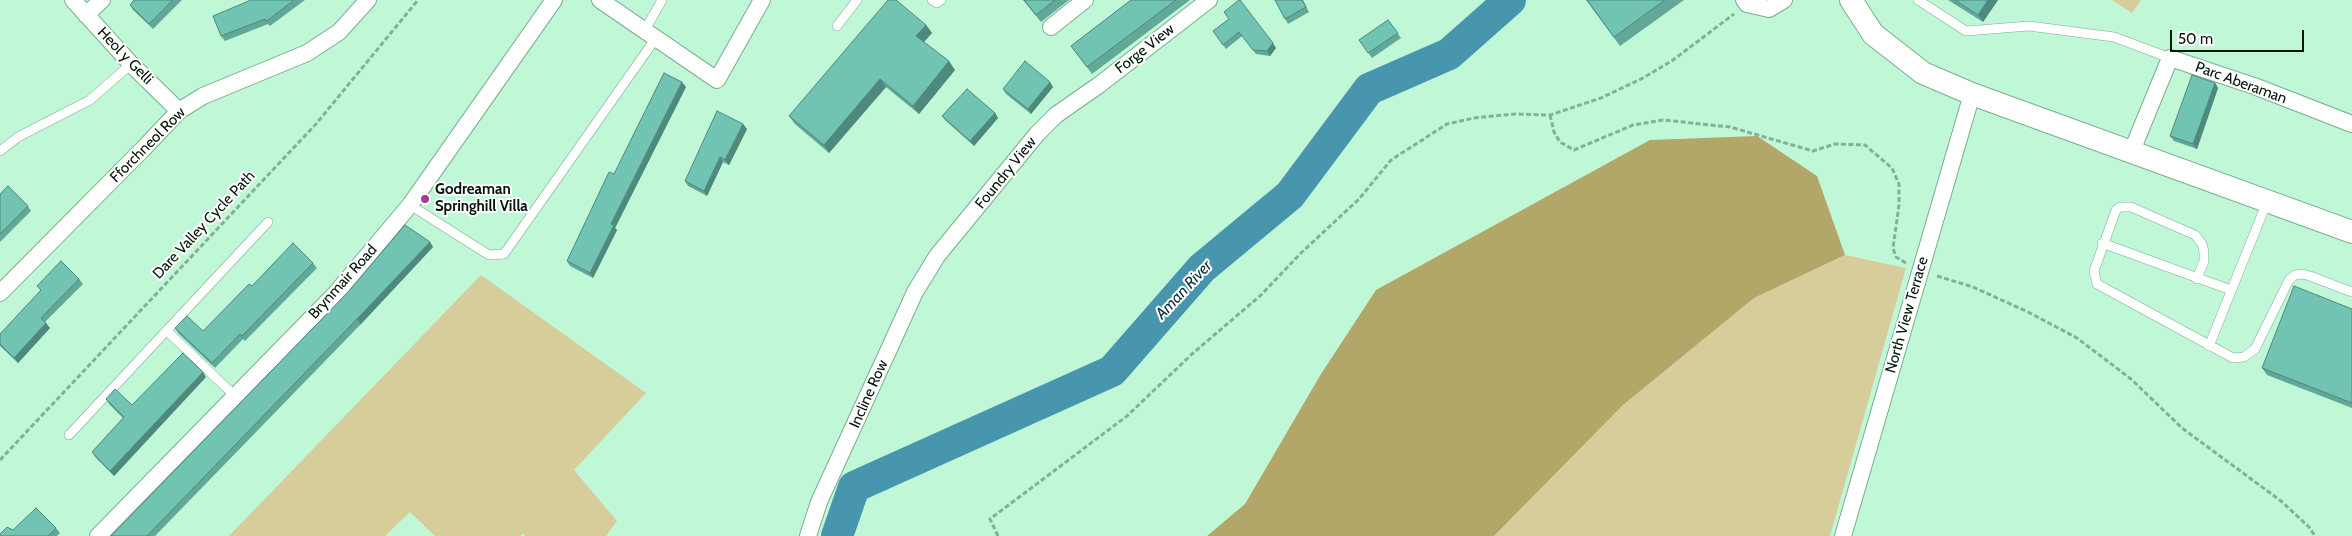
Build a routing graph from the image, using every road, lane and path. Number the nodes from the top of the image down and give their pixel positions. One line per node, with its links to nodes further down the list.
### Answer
1 (73, 0): 18 (street, Heol y Gelli)
2 (102, 0): 18 (street)
3 (368, 0): 26 (street, Fforchneol Row)
4 (418, 0): 46 (path, Dare Valley Cycle Path)
5 (554, 0): 32 (street, Brynmair Road)
6 (600, 0): 21 (street)
7 (662, 0): 21 (lane)
8 (762, 0): 21 (street)
9 (857, 0): 19 (lane)
10 (932, 0): 11 (lane)
11 (941, 0)
12 (1085, 0): 20 (street)
13 (1209, 0): 25 (street, Forge View)
14 (1784, 0): 17 (street)
15 (1851, 0): 24 (main road)
16 (1918, 0): 22 (lane)
17 (1746, 2): 27 (path)
18 (86, 15): 23 (street, Heol y Gelli)
19 (837, 26)
20 (1051, 27)
21 (651, 34): 32 (lane)
22 (2170, 58): 28 (street, Parc Aberaman); 30 (street)
23 (131, 64): 26 (street, Heol y Gelli); 29 (lane)
24 (1972, 94): 30 (main road); 37 (street, North View Terrace)
25 (1081, 96): 36 (street, Foundry View)
26 (178, 111): 41 (street, Fforchneol Row)
27 (1550, 115): 37 (path); 49 (path)
28 (2352, 124)
29 (0, 151)
30 (2131, 153): 31 (main road)
31 (2268, 202): 34 (main road); 39 (lane)
32 (410, 205): 44 (street, Brynmair Road)
33 (268, 222): 42 (lane)
34 (2352, 232)
35 (2102, 243): 38 (lane); 38 (lane); 43 (lane)
36 (937, 256): 48 (street, Incline Row)
37 (1920, 271): 50 (street, North View Terrace); 51 (path)
38 (2197, 279): 39 (lane)
39 (2231, 290): 43 (lane)
40 (2352, 292): 43 (lane)
41 (0, 293)
42 (167, 331): 44 (lane); 45 (lane)
43 (2209, 346)
44 (236, 396): 47 (street, Brynmair Road)
45 (69, 434)
46 (0, 460)
47 (98, 536)
48 (808, 536)
49 (998, 536)
50 (1843, 536)
51 (2315, 536)

